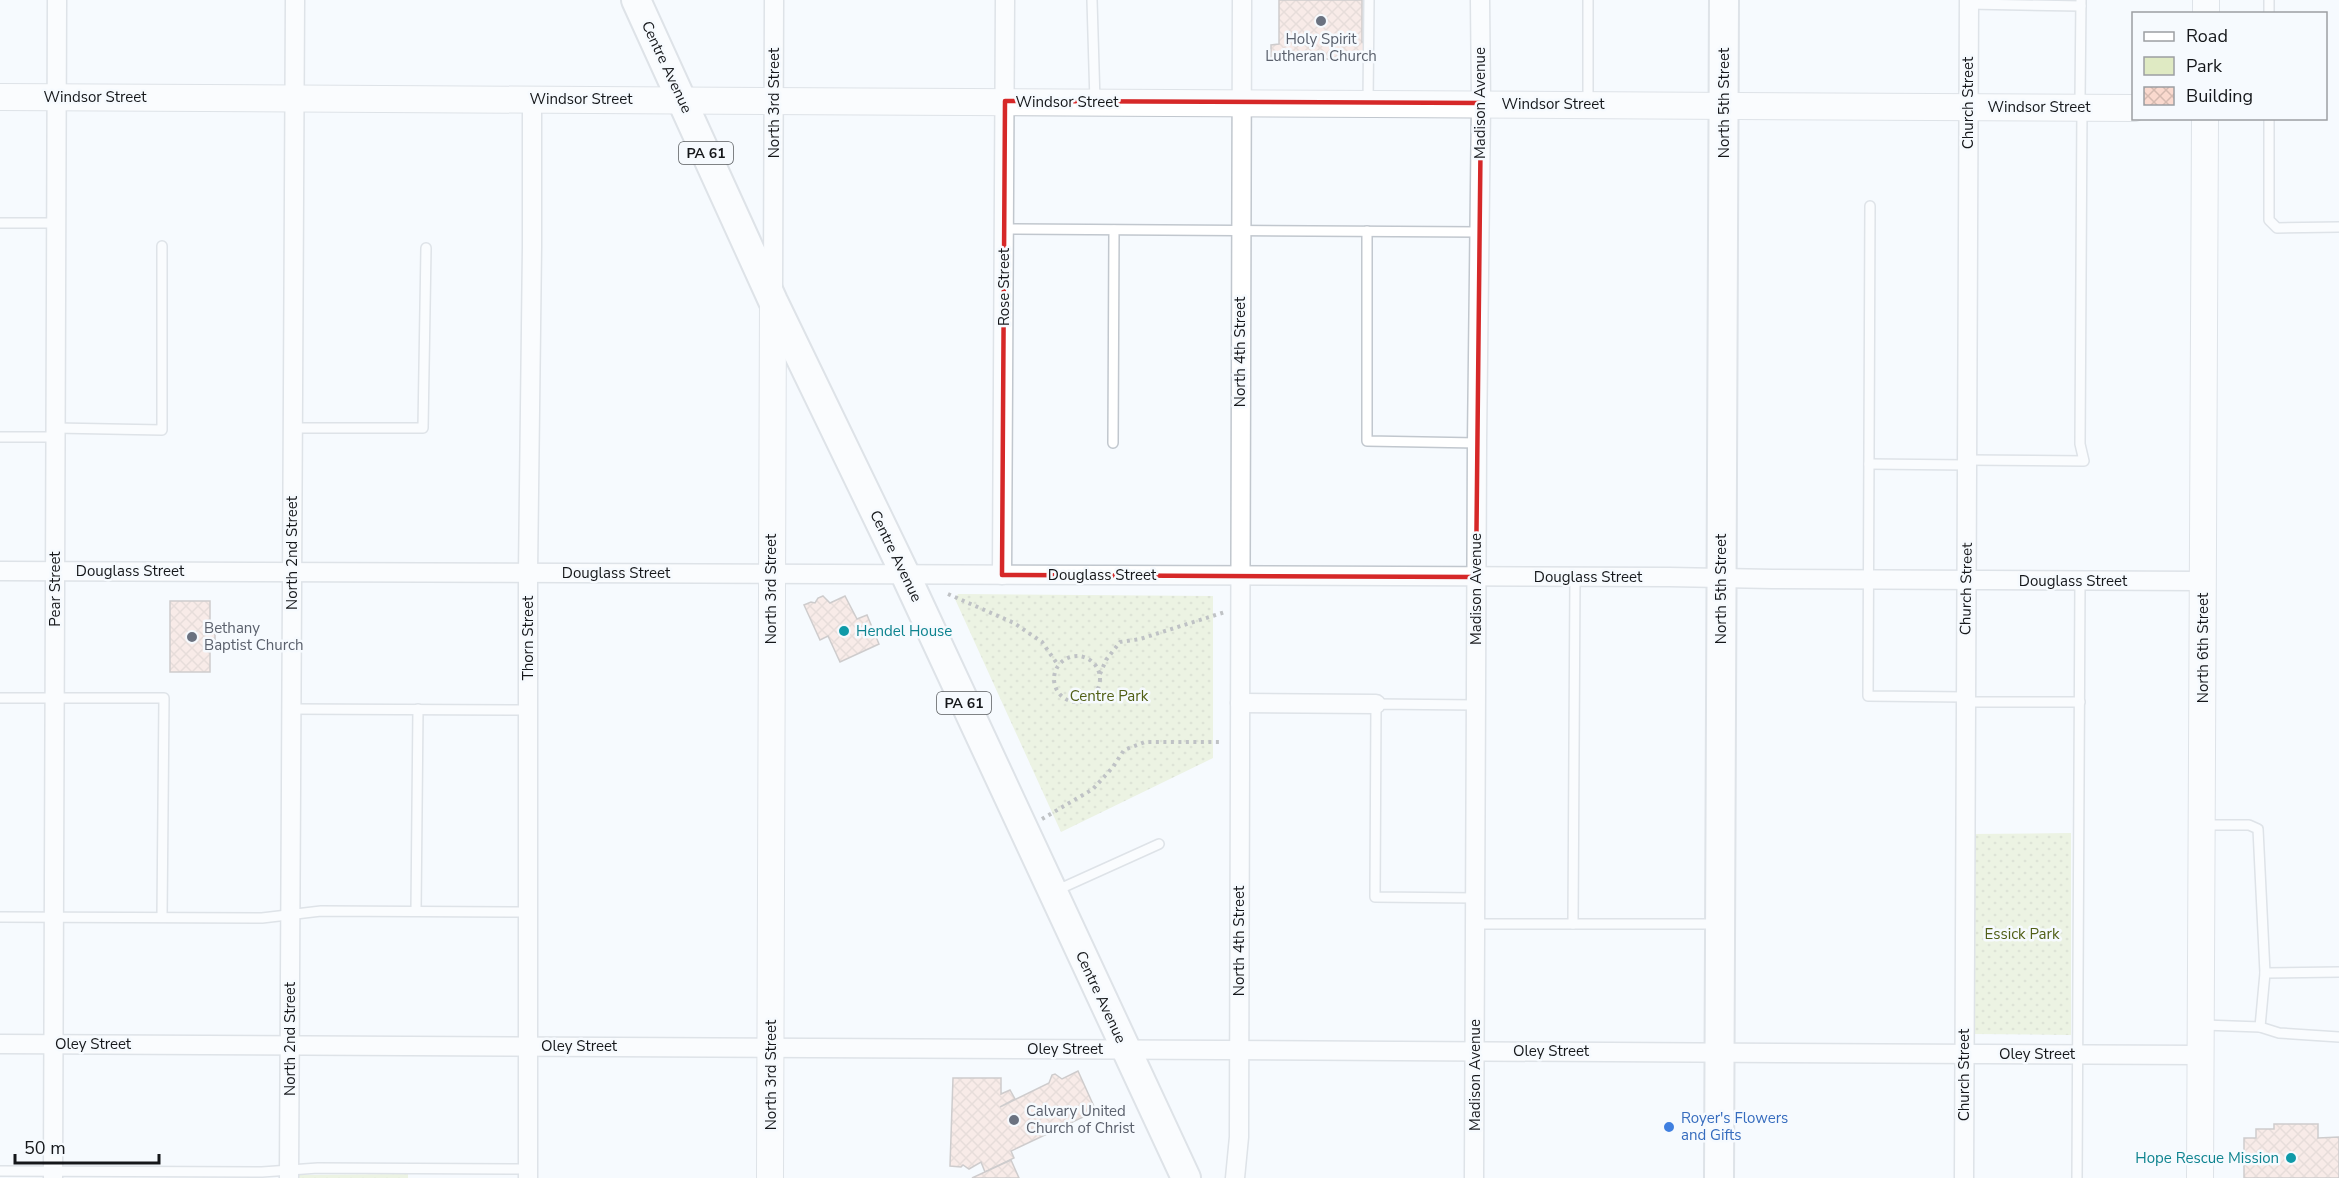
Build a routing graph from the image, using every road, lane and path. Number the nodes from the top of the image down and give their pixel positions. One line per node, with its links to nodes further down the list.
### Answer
1 (57, 0): 15 (street, Pear Street)
2 (295, 0): 16 (street, North 2nd Street)
3 (636, 0): 18 (main road, Centre Avenue / PA 61)
4 (774, 0): 19 (street, North 3rd Street)
5 (1005, 0): 20 (street, Rose Street)
6 (1092, 0): 21 (lane)
7 (1242, 0): 22 (street, North 4th Street)
8 (1369, 0): 23 (lane)
9 (1480, 0): 24 (street, Madison Avenue)
10 (1588, 0): 25 (lane)
11 (1724, 0): 26 (main road, North 5th Street)
12 (1969, 2): 13 (lane); 27 (street, Church Street)
13 (2080, 3): 28 (lane)
14 (0, 97): 15 (street, Windsor Street)
15 (56, 97): 16 (street, Windsor Street); 34 (street, Pear Street)
16 (294, 98): 17 (street, Windsor Street); 44 (street, North 2nd Street)
17 (532, 99): 18 (street, Windsor Street); 54 (street, Thorn Street)
18 (682, 100): 19 (street, Windsor Street); 43 (main road, Centre Avenue / PA 61)
19 (774, 100): 20 (street, Windsor Street); 43 (street, North 3rd Street)
20 (1005, 101): 21 (street, Windsor Street); 36 (street, Rose Street)
21 (1095, 102): 22 (street, Windsor Street)
22 (1241, 102): 23 (street, Windsor Street); 38 (street, North 4th Street)
23 (1368, 103): 24 (street, Windsor Street)
24 (1481, 103): 25 (street, Windsor Street); 40 (street, Madison Avenue)
25 (1588, 104): 26 (street, Windsor Street)
26 (1724, 105): 27 (street, Windsor Street); 61 (main road, North 5th Street)
27 (1968, 107): 28 (street, Windsor Street); 49 (street, Church Street)
28 (2082, 108): 29 (street, Windsor Street); 49 (lane)
29 (2132, 108)
30 (2205, 120): 65 (street, North 6th Street)
31 (2269, 120): 35 (lane)
32 (1870, 206): 50 (lane)
33 (0, 223): 34 (lane)
34 (56, 223): 45 (street, Pear Street)
35 (2339, 227)
36 (1004, 229): 37 (lane); 57 (street, Rose Street)
37 (1114, 230): 38 (lane); 47 (lane)
38 (1240, 230): 39 (lane); 58 (street, North 4th Street)
39 (1367, 231): 40 (lane); 48 (lane)
40 (1479, 232): 48 (street, Madison Avenue)
41 (162, 246): 45 (lane)
42 (426, 248): 44 (lane)
43 (772, 301): 55 (street, North 3rd Street); 56 (main road, Centre Avenue / PA 61)
44 (292, 428): 53 (street, North 2nd Street)
45 (56, 433): 46 (lane); 52 (street, Pear Street)
46 (0, 437)
47 (1113, 443)
48 (1477, 443): 60 (street, Madison Avenue)
49 (1967, 463): 50 (lane); 63 (street, Church Street)
50 (1869, 464): 62 (lane)
51 (0, 571): 52 (street, Douglass Street)
52 (55, 571): 53 (street, Douglass Street); 71 (street, Pear Street)
53 (292, 571): 54 (street, Douglass Street); 77 (street, North 2nd Street)
54 (528, 573): 55 (street, Douglass Street); 79 (street, Thorn Street)
55 (771, 573): 56 (street, Douglass Street); 104 (street, North 3rd Street)
56 (905, 574): 57 (street, Douglass Street); 82 (main road, Centre Avenue / PA 61)
57 (1002, 575): 58 (street, Douglass Street)
58 (1240, 576): 60 (street, Douglass Street); 67 (street, North 4th Street)
59 (1575, 576): 60 (street, Douglass Street); 61 (street, Douglass Street); 93 (lane)
60 (1476, 577): 76 (street, Madison Avenue)
61 (1722, 578): 62 (street, Douglass Street); 94 (main road, North 5th Street)
62 (1868, 580): 63 (street, Douglass Street); 72 (lane)
63 (1966, 580): 64 (street, Douglass Street); 72 (street, Church Street)
64 (2080, 581): 65 (street, Douglass Street); 73 (lane)
65 (2203, 581): 81 (street, North 6th Street)
66 (938, 589): 68 (path)
67 (1240, 608): 69 (path); 74 (street, North 4th Street)
68 (1058, 665): 69 (path); 69 (path)
69 (1100, 674)
70 (0, 698): 71 (lane)
71 (55, 698): 90 (street, Pear Street); 91 (lane)
72 (1966, 699): 73 (lane); 109 (street, Church Street)
73 (2079, 702): 110 (lane)
74 (1240, 704): 75 (street); 80 (street, North 4th Street)
75 (1376, 704): 76 (lane); 85 (lane)
76 (1476, 705): 85 (street, Madison Avenue)
77 (291, 709): 78 (lane); 88 (street, North 2nd Street)
78 (418, 710): 79 (lane); 86 (lane)
79 (528, 710): 87 (street, Thorn Street)
80 (1239, 742): 82 (path); 106 (street, North 4th Street)
81 (2202, 825): 96 (lane); 97 (street, North 6th Street)
82 (1024, 831): 84 (main road, Centre Avenue / PA 61)
83 (1159, 844): 84 (lane)
84 (1053, 892): 105 (main road, Centre Avenue / PA 61)
85 (1475, 898): 92 (street, Madison Avenue)
86 (416, 911): 87 (lane); 88 (lane)
87 (528, 912): 103 (street, Thorn Street)
88 (290, 914): 91 (lane); 102 (street, North 2nd Street)
89 (0, 917): 90 (lane)
90 (54, 917): 91 (lane); 101 (street, Pear Street)
91 (162, 917)
92 (1475, 924): 93 (lane); 107 (street, Madison Avenue)
93 (1573, 924): 94 (lane)
94 (1720, 924): 108 (main road, North 5th Street)
95 (2339, 972): 96 (lane)
96 (2265, 973): 98 (lane)
97 (2201, 1025): 98 (lane); 111 (street, North 6th Street)
98 (2260, 1027): 99 (lane)
99 (2339, 1037)
100 (0, 1044): 101 (street, Oley Street)
101 (53, 1044): 102 (street, Oley Street); 115 (street, Pear Street)
102 (290, 1045): 103 (street, Oley Street); 116 (street, North 2nd Street)
103 (529, 1045): 104 (street, Oley Street); 114 (street, Thorn Street)
104 (771, 1047): 105 (street, Oley Street); 118 (street, North 3rd Street)
105 (1125, 1049): 106 (street, Oley Street); 119 (main road, Centre Avenue / PA 61)
106 (1239, 1049): 107 (street, Oley Street); 120 (street, North 4th Street)
107 (1475, 1051): 108 (street, Oley Street); 121 (street, Madison Avenue)
108 (1719, 1052): 109 (street, Oley Street); 122 (main road, North 5th Street)
109 (1964, 1053): 110 (street, Oley Street); 123 (street, Church Street)
110 (2077, 1054): 111 (street, Oley Street); 124 (lane)
111 (2201, 1055): 125 (street, North 6th Street)
112 (0, 1171): 115 (lane)
113 (415, 1173): 114 (lane); 116 (lane)
114 (528, 1173)
115 (53, 1174): 117 (lane)
116 (289, 1174): 117 (lane)
117 (161, 1175)
118 (770, 1178)
119 (1186, 1178)
120 (1235, 1178)
121 (1474, 1178)
122 (1719, 1178)
123 (1964, 1178)
124 (2077, 1178)
125 (2200, 1178)

